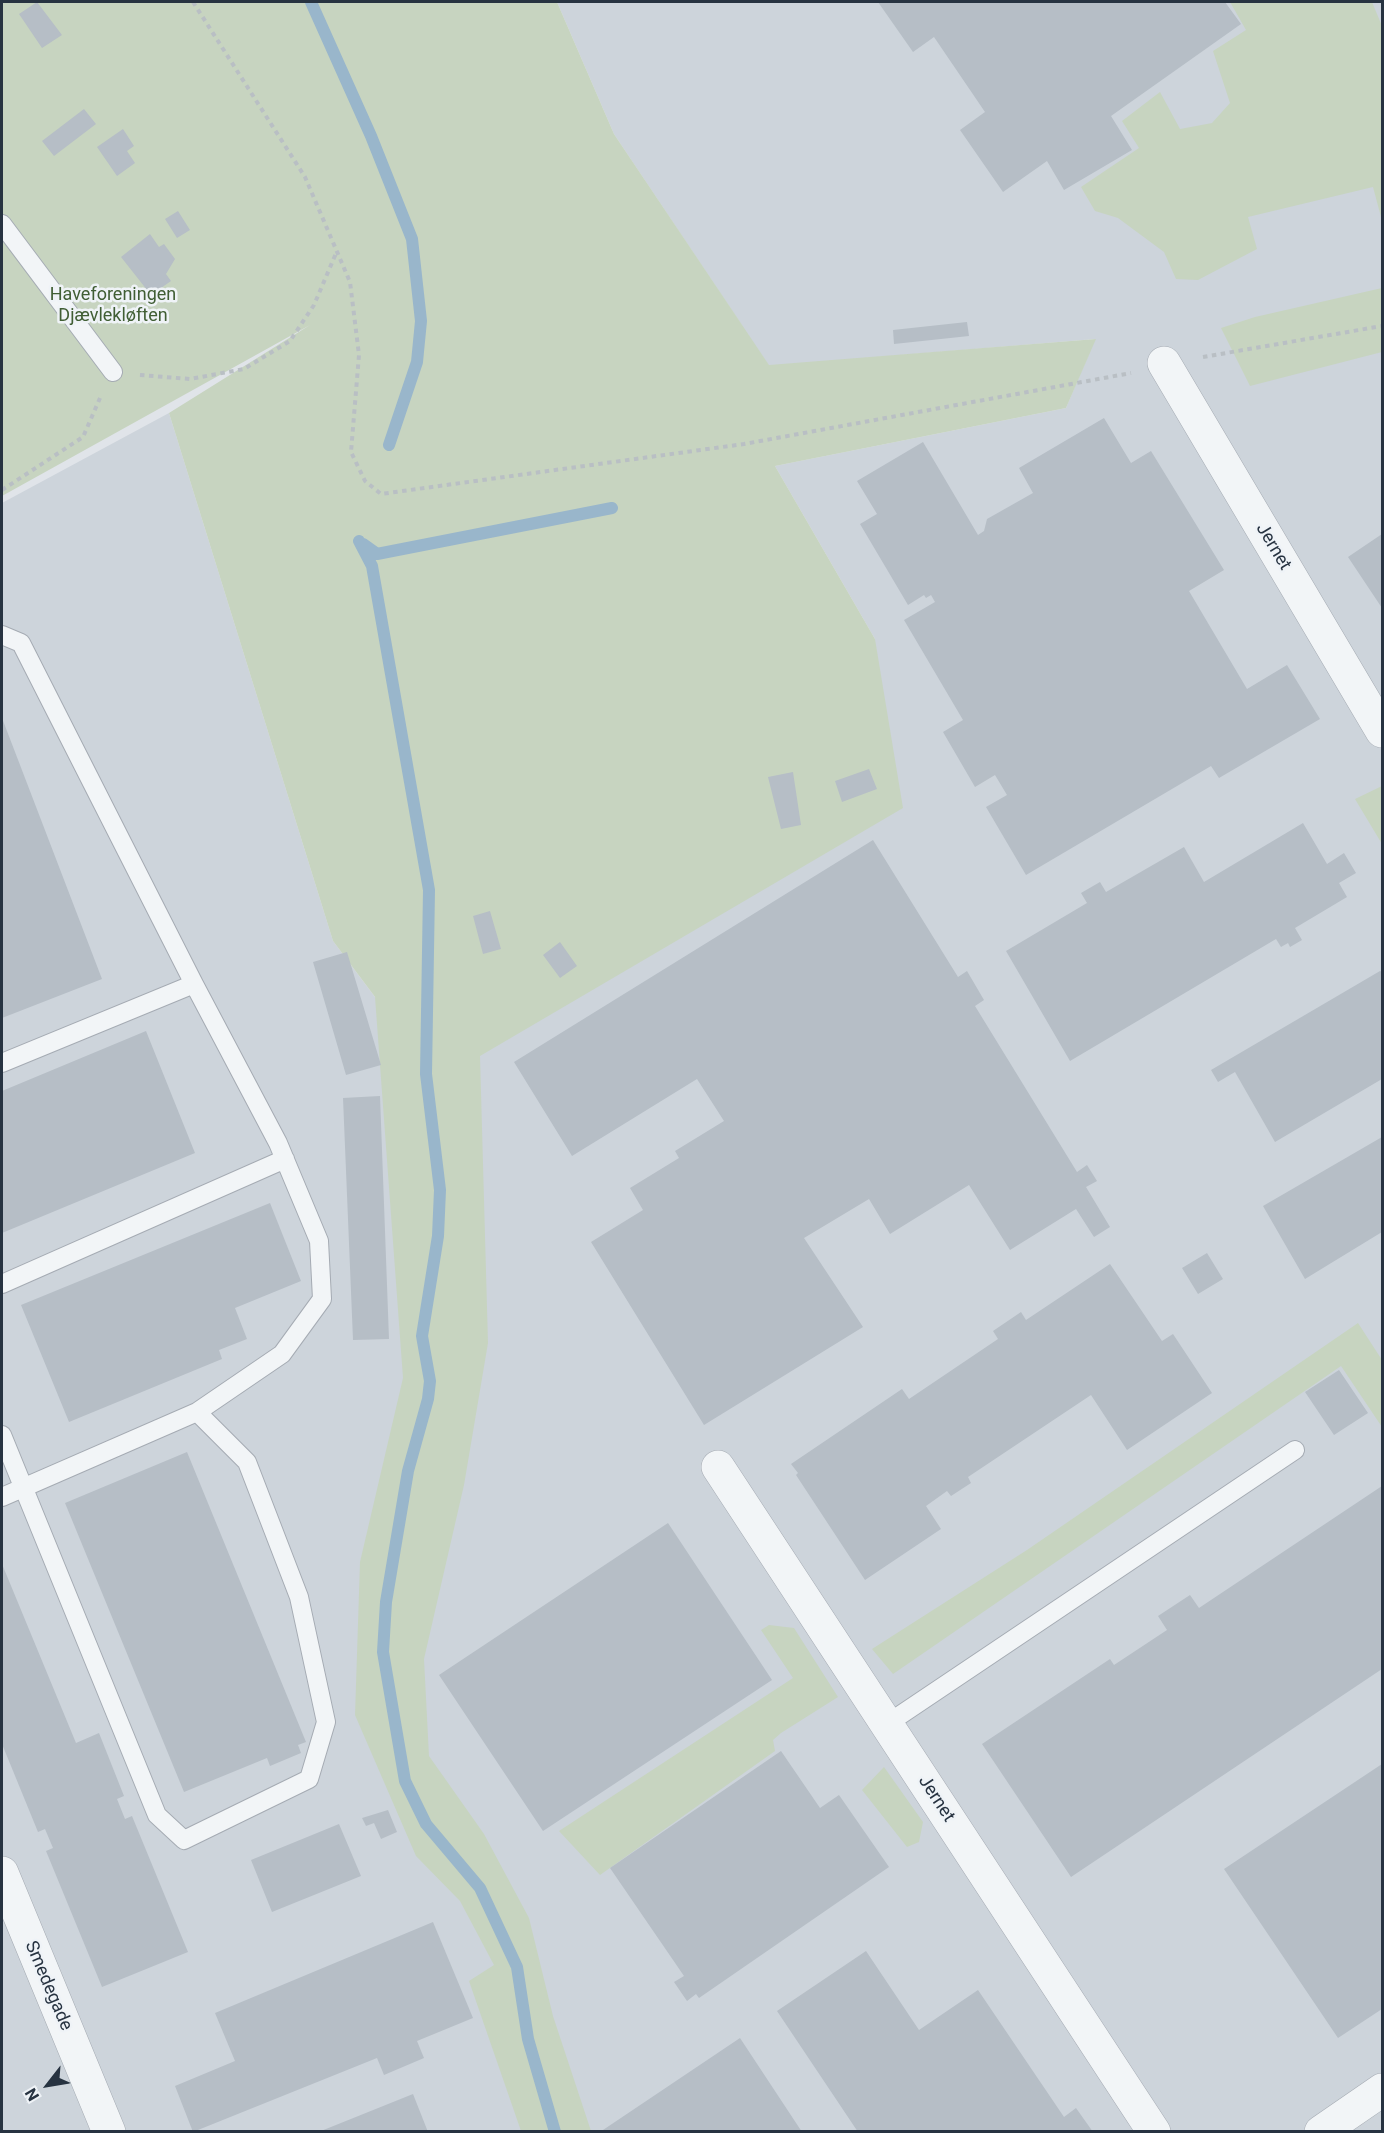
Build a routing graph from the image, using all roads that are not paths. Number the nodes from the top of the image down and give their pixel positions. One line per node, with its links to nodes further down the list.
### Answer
1 (2, 224): 3 (lane)
2 (1164, 363): 5 (street, Jernet)
3 (113, 372)
4 (2, 635): 6 (lane)
5 (1383, 731)
6 (194, 984): 7 (lane); 8 (lane)
7 (2, 1063)
8 (285, 1159): 9 (lane); 10 (lane)
9 (2, 1284)
10 (197, 1413): 14 (lane); 14 (lane)
11 (2, 1435): 14 (lane)
12 (1295, 1450): 16 (lane)
13 (718, 1467): 16 (street, Jernet)
14 (23, 1487): 15 (lane)
15 (2, 1497)
16 (886, 1724): 20 (street, Jernet)
17 (2, 1874): 19 (street, Smedegade)
18 (1383, 2090): 21 (street)
19 (109, 2132)
20 (1154, 2132)
21 (1321, 2132)

